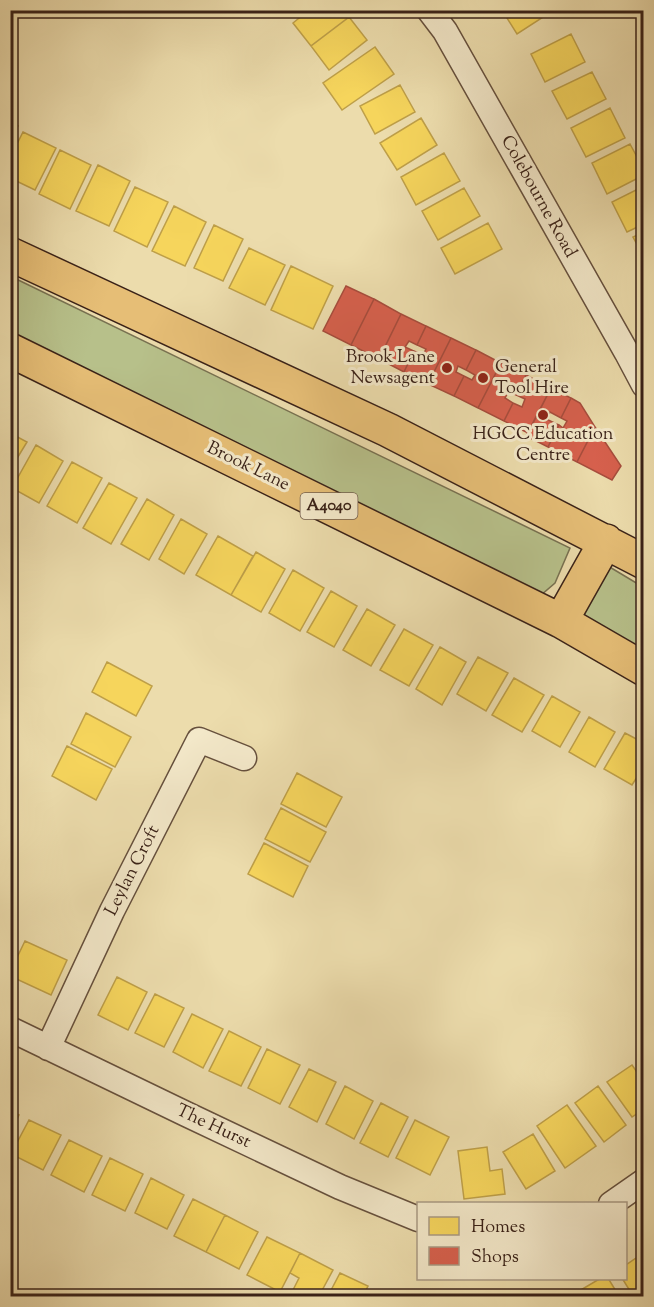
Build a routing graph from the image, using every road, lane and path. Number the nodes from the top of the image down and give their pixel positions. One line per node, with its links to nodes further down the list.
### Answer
1 (429, 10): 4 (street, Colebourne Road)
2 (10, 254): 5 (main road)
3 (10, 350): 7 (main road, Brook Lane / A4040)
4 (644, 385)
5 (606, 542): 6 (main road); 7 (main road)
6 (644, 562)
7 (561, 621): 8 (main road, Brook Lane / A4040)
8 (644, 669)
9 (244, 758): 11 (street, Leylan Croft)
10 (10, 1029): 11 (street, The Hurst)
11 (48, 1048): 14 (street, The Hurst)
12 (644, 1180): 13 (street)
13 (611, 1202)
14 (417, 1219)

